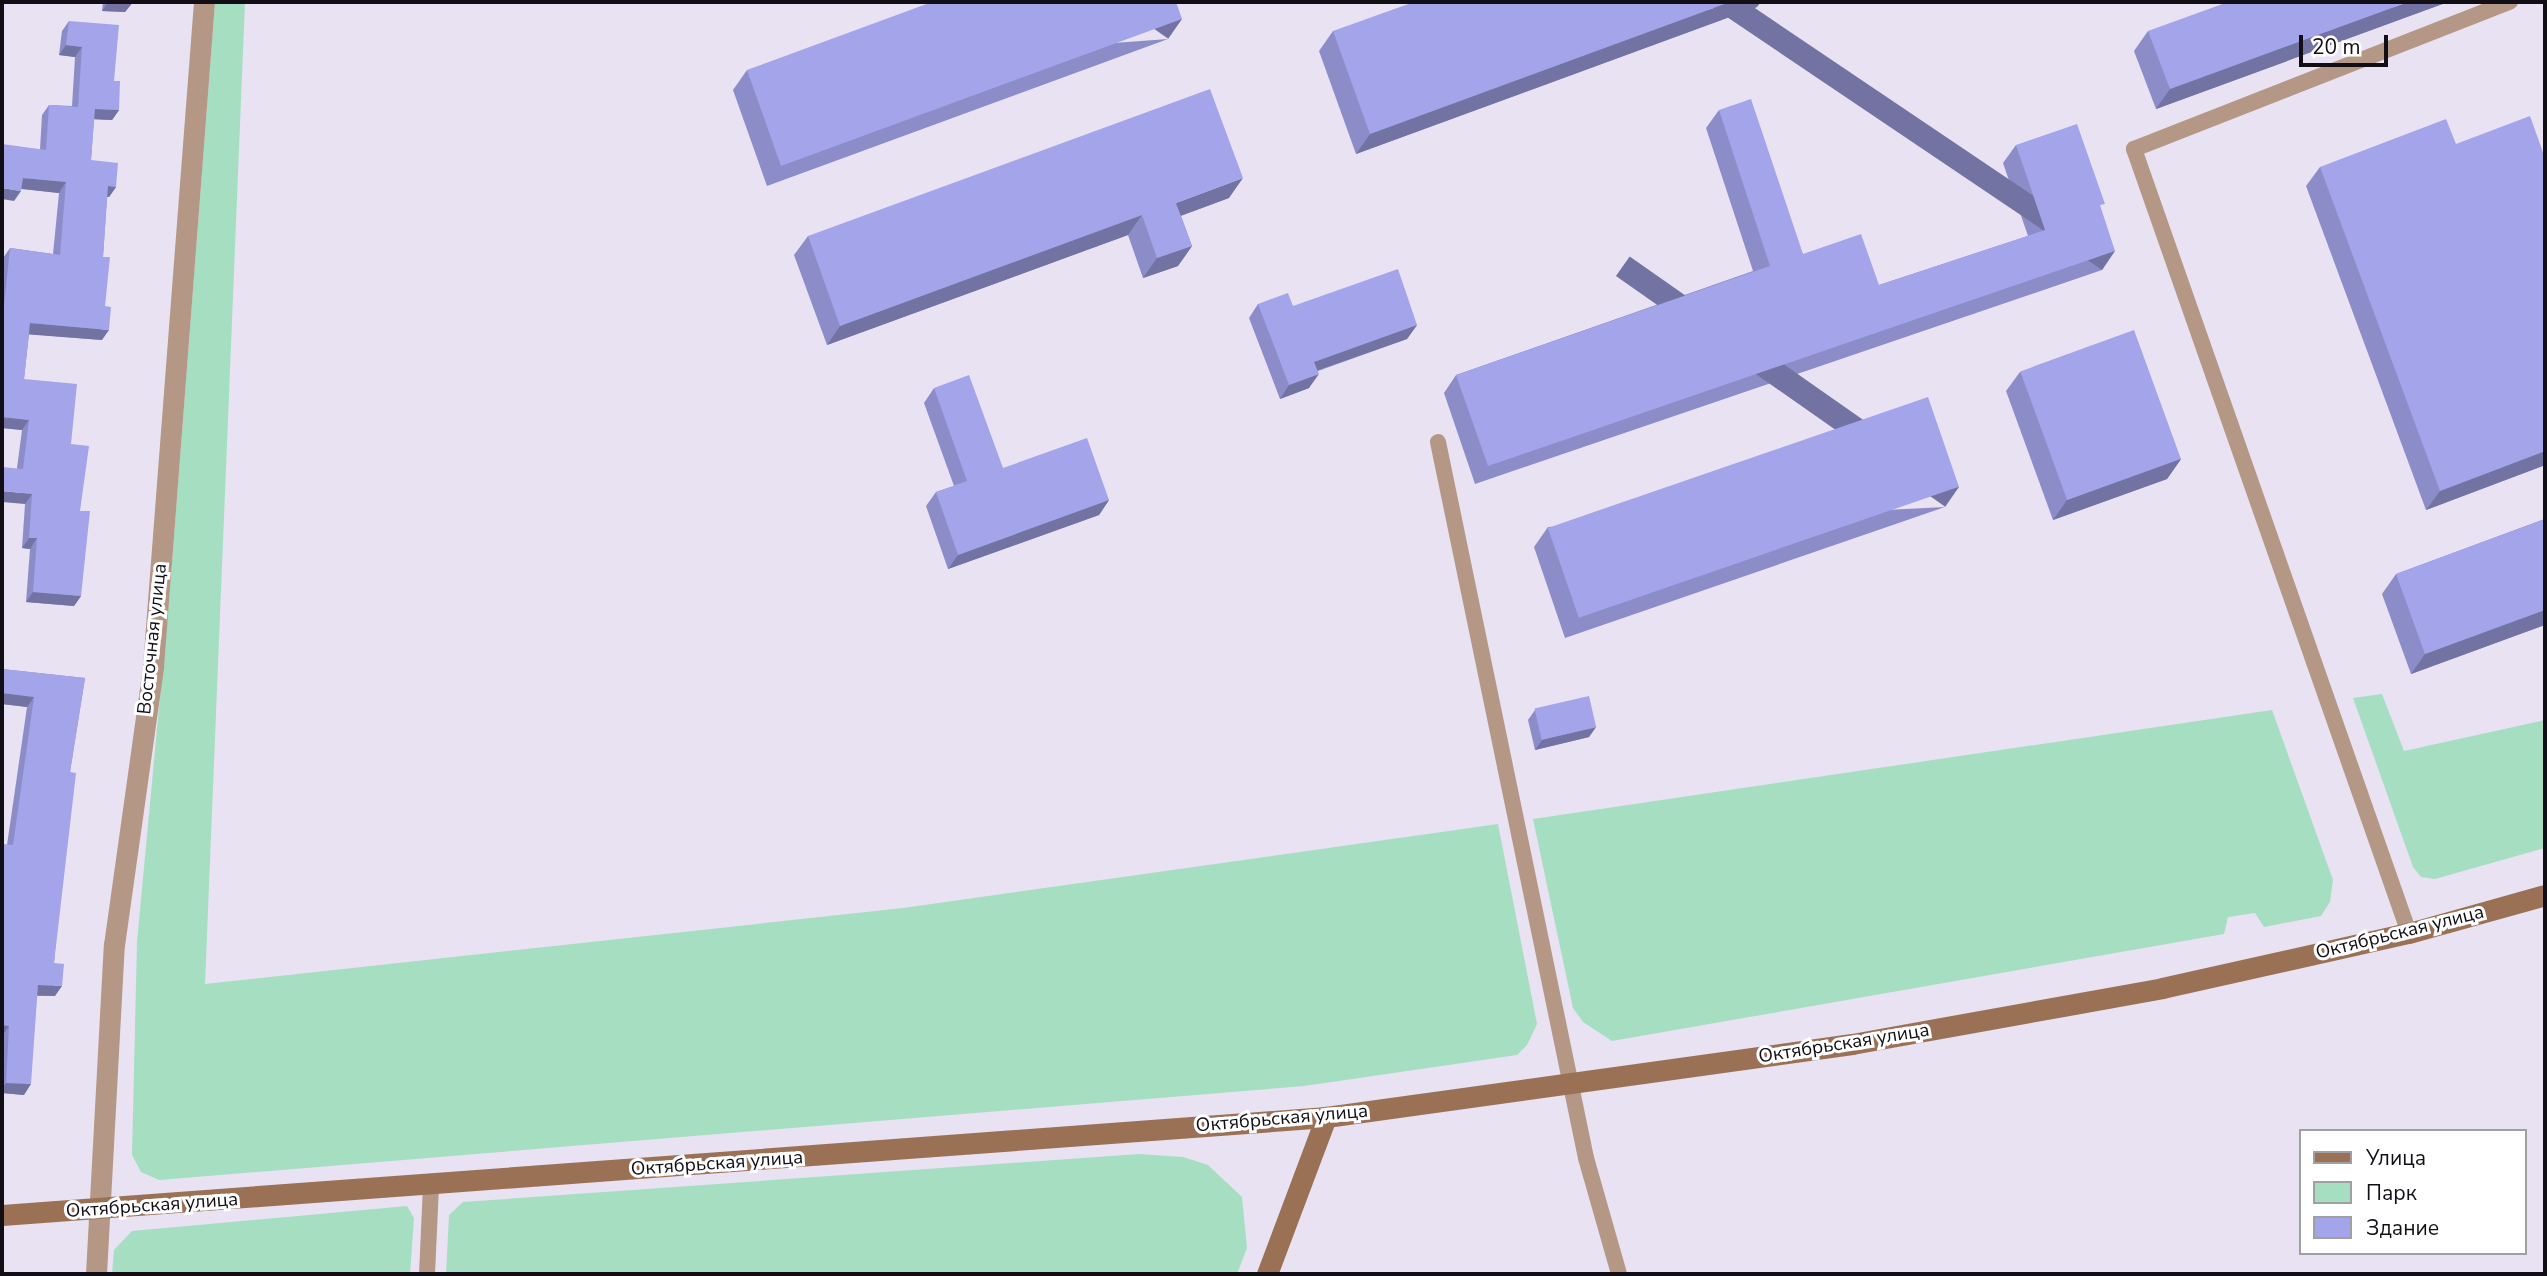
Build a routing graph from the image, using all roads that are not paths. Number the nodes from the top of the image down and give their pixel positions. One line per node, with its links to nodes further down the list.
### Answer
1 (204, 2): 9 (street, Восточная улица)
2 (2510, 2): 5 (lane)
3 (1438, 442): 6 (lane)
4 (2545, 895): 5 (street, Октябрьская улица)
5 (2409, 933): 6 (street, Октябрьская улица)
6 (1573, 1085): 7 (street, Октябрьская улица); 14 (lane)
7 (1326, 1117): 8 (street, Октябрьская улица); 13 (street)
8 (431, 1186): 9 (street, Октябрьская улица); 12 (lane)
9 (99, 1211): 10 (street, Октябрьская улица); 11 (street, Восточная улица)
10 (2, 1215)
11 (96, 1274)
12 (427, 1274)
13 (1267, 1274)
14 (1619, 1274)

